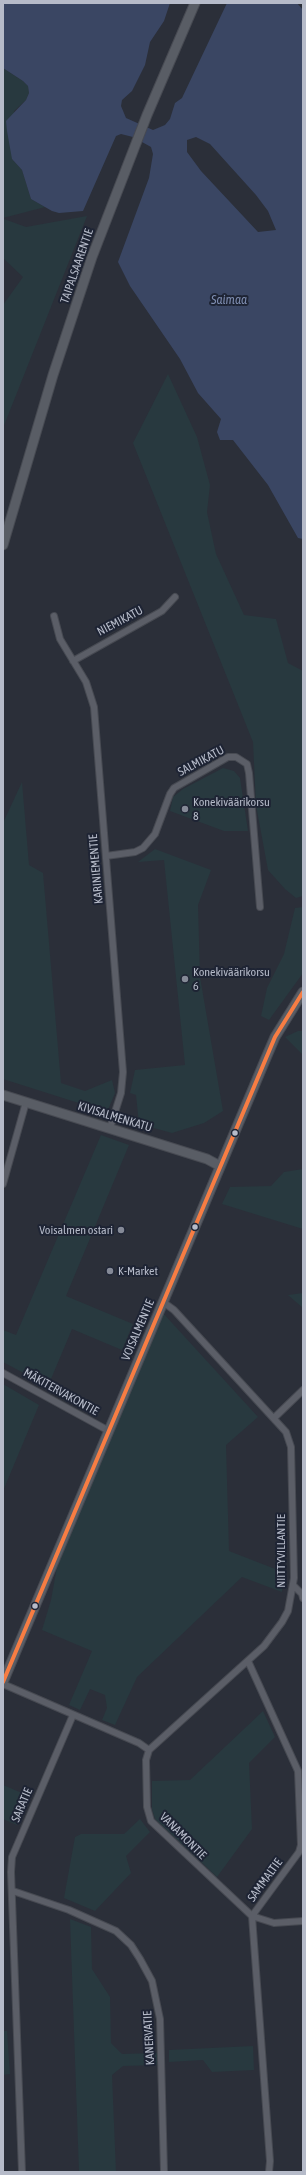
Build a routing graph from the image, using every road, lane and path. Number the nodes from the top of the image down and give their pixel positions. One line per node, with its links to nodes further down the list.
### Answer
1 (195, 3): 2 (street, TAIPALSAARENTIE)
2 (3, 546)
3 (175, 597): 5 (street, NIEMIKATU)
4 (54, 616): 5 (street, KARINIEMENTIE)
5 (73, 660): 6 (street, KARINIEMENTIE)
6 (106, 856): 7 (street, SALMIKATU); 11 (street, KARINIEMENTIE)
7 (260, 907)
8 (303, 992): 12 (street, VOISALMENTIE)
9 (3, 1095): 10 (street, KIVISALMENKATU)
10 (26, 1102): 11 (street, KIVISALMENKATU); 13 (street)
11 (110, 1128): 12 (street, KIVISALMENKATU)
12 (220, 1166): 14 (street, VOISALMENTIE)
13 (3, 1184)
14 (163, 1302): 17 (street, NIITTYVILLANTIE); 18 (street, VOISALMENTIE)
15 (3, 1373): 18 (street, MÄKITERVAKONTIE)
16 (303, 1390): 17 (street)
17 (274, 1418): 19 (street, NIITTYVILLANTIE)
18 (109, 1430): 22 (street, VOISALMENTIE)
19 (293, 1585): 20 (street); 21 (street, NIITTYVILLANTIE)
20 (303, 1598)
21 (248, 1661): 24 (street, NIITTYVILLANTIE); 26 (street, SAMMALTIE)
22 (3, 1683): 23 (street)
23 (73, 1715): 24 (street); 25 (street, SARATIE)
24 (149, 1750): 26 (street, VANAMONTIE)
25 (13, 1891): 28 (street, SARATIE); 29 (street, KANERVATIE)
26 (252, 1916): 27 (street); 30 (street, SAMMALTIE)
27 (303, 1922)
28 (22, 2172)
29 (164, 2172)
30 (270, 2172)

